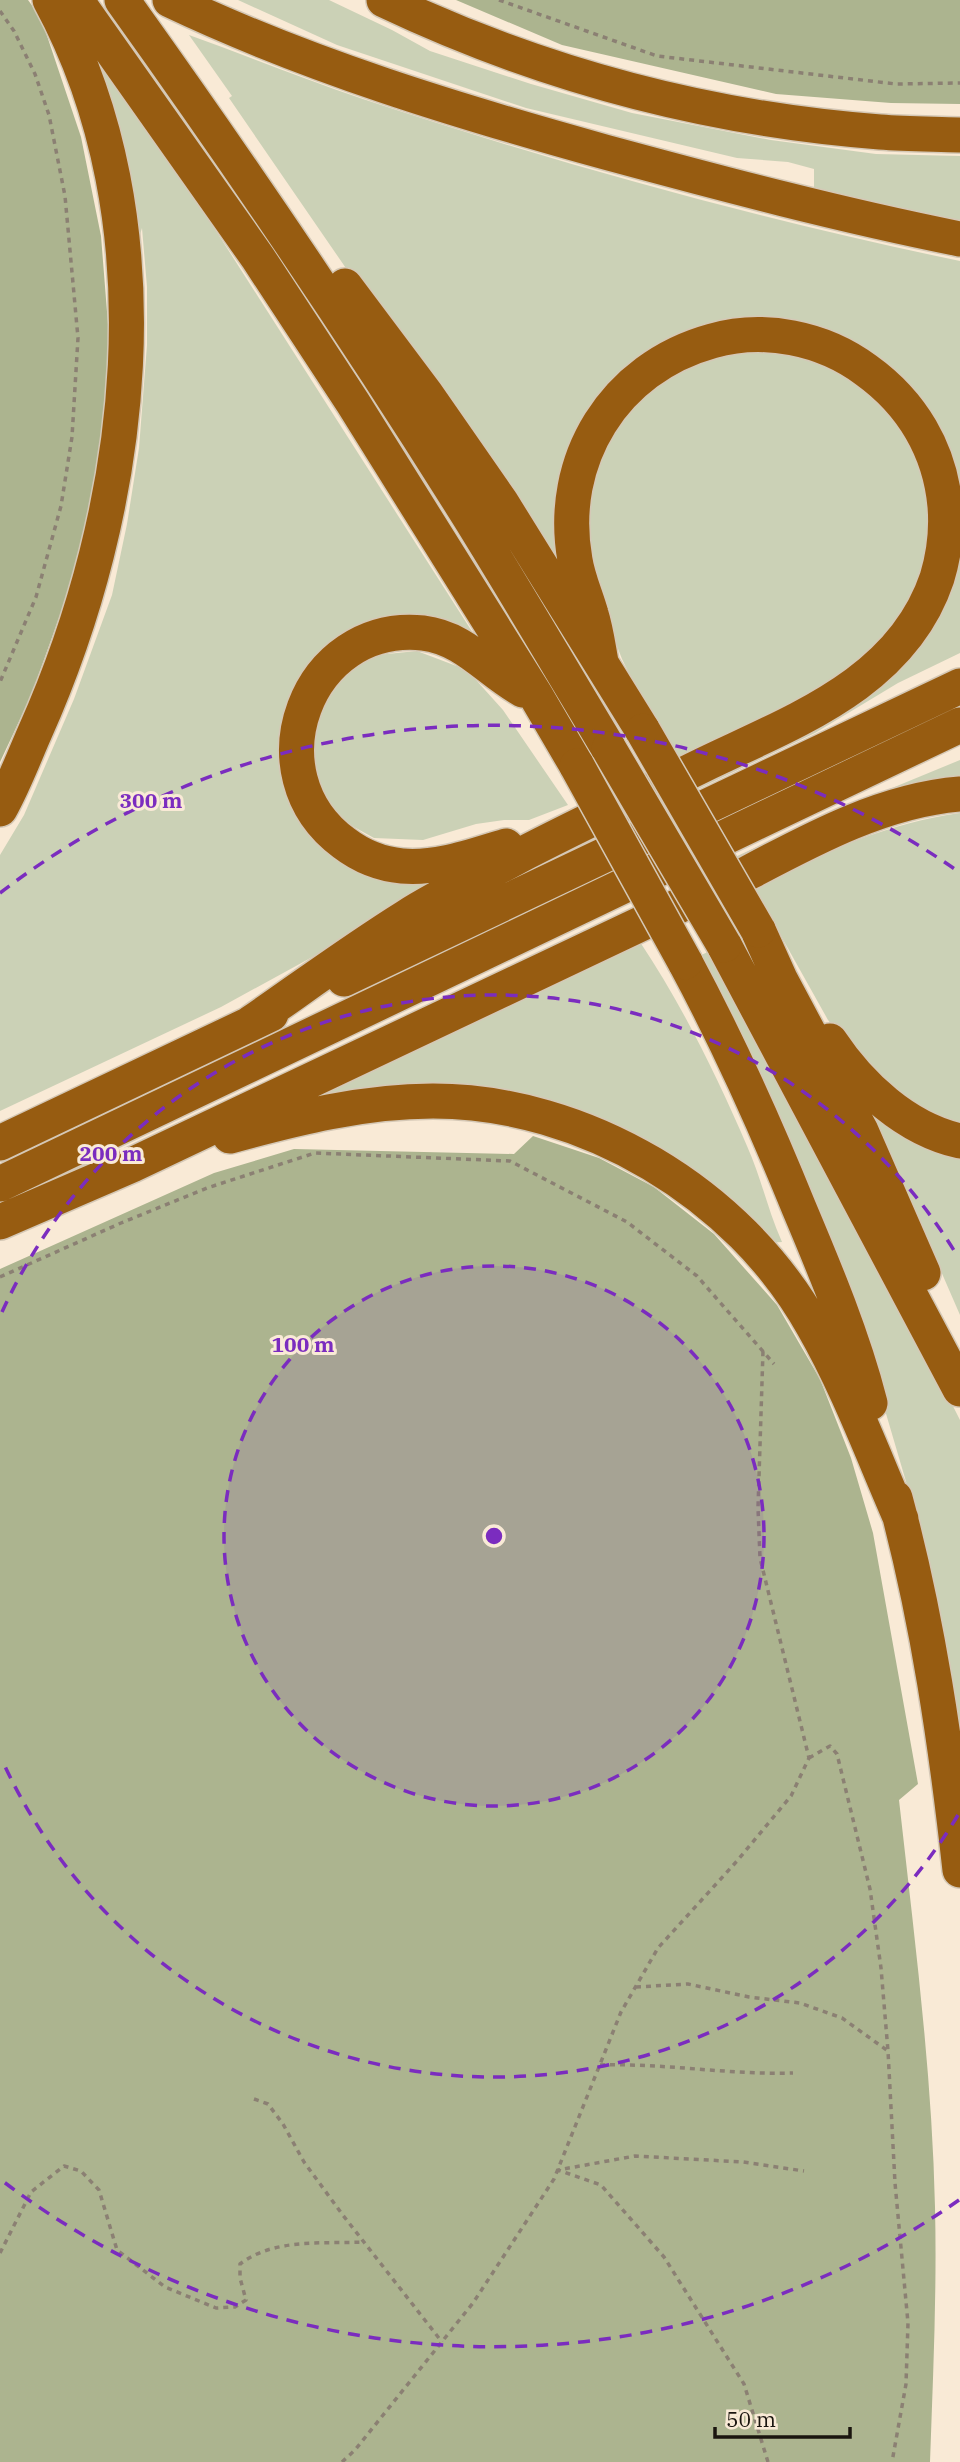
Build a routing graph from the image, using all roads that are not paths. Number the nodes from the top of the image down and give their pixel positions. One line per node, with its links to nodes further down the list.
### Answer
1 (122, 0): 6 (highway)
2 (170, 0): 7 (highway)
3 (384, 0): 5 (highway)
4 (63, 7): 10 (highway); 13 (highway)
5 (960, 135)
6 (286, 236): 8 (highway); 23 (highway, bridge)
7 (960, 239)
8 (601, 662): 14 (highway); 15 (highway, bridge)
9 (960, 686): 16 (highway)
10 (536, 696): 14 (highway); 24 (highway, bridge)
11 (960, 725): 20 (highway)
12 (960, 794): 19 (highway)
13 (0, 808)
14 (560, 835): 16 (highway)
15 (763, 941): 17 (highway); 22 (highway)
16 (251, 1023): 18 (highway)
17 (960, 1141)
18 (0, 1143)
19 (132, 1165): 21 (highway); 24 (highway)
20 (0, 1184)
21 (0, 1222)
22 (960, 1356)
23 (960, 1389)
24 (901, 1519): 25 (highway)
25 (960, 1870)

